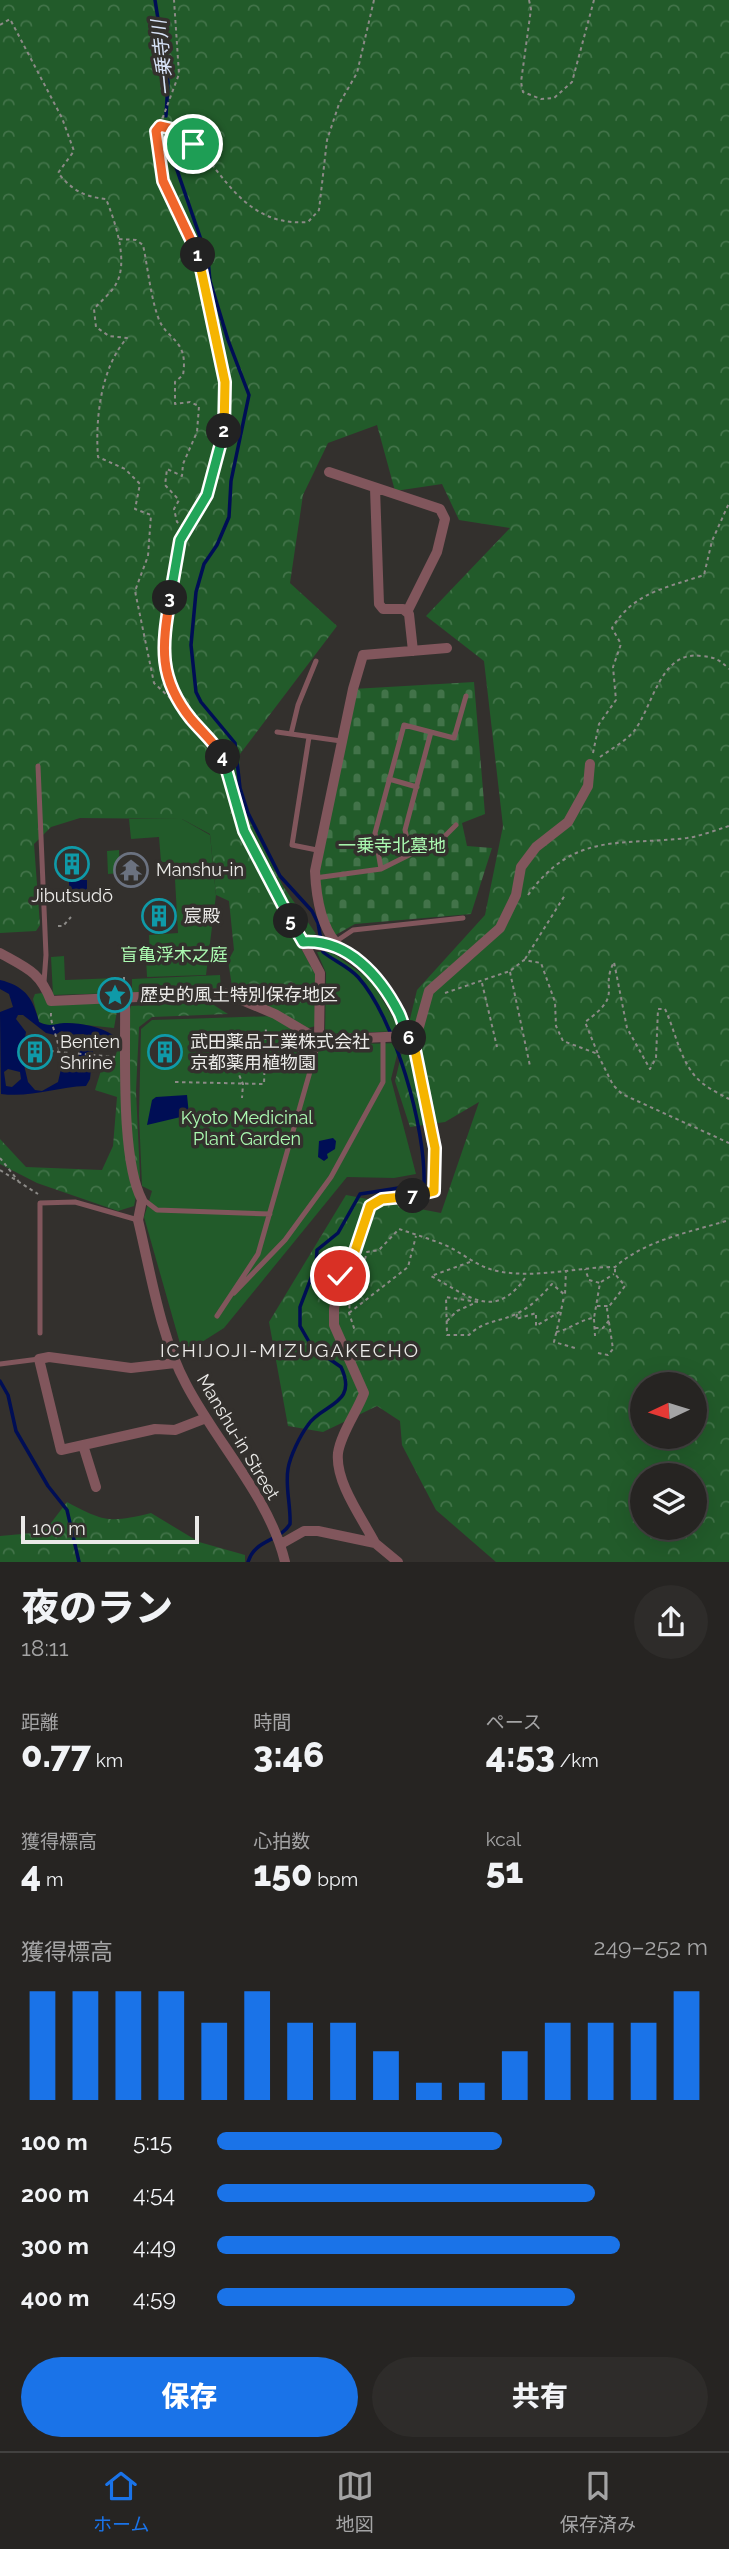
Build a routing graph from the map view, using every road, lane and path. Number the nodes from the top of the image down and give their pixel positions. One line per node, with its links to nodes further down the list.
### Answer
1 (174, 0): 6 (path)
2 (373, 0): 6 (path)
3 (529, 0): 4 (path)
4 (594, 0)
5 (0, 24): 7 (path)
6 (160, 126): 11 (path)
7 (119, 239): 11 (path); 18 (path)
8 (329, 472): 9 (street)
9 (375, 488): 12 (street); 12 (street)
10 (729, 503): 24 (path)
11 (186, 528): 18 (path)
12 (407, 612): 14 (street)
13 (447, 648): 14 (street)
14 (413, 650): 23 (street)
15 (316, 661): 21 (lane)
16 (729, 669): 24 (path)
17 (466, 696): 20 (lane)
18 (184, 710): 39 (path)
19 (277, 732): 21 (lane)
20 (431, 732): 26 (lane); 27 (lane)
21 (291, 734): 22 (lane)
22 (309, 737): 23 (lane); 30 (lane)
23 (341, 741): 30 (street)
24 (590, 764): 35 (street)
25 (38, 766): 46 (lane)
26 (389, 779): 27 (lane); 32 (lane)
27 (417, 787): 31 (lane)
28 (456, 825): 31 (lane)
29 (729, 827): 35 (path)
30 (317, 850): 33 (street)
31 (411, 854): 32 (lane)
32 (381, 869): 33 (lane)
33 (315, 878): 41 (street)
34 (565, 895): 43 (path)
35 (511, 908): 48 (street)
36 (71, 917): 38 (path)
37 (463, 918): 41 (lane)
38 (58, 926)
39 (297, 930): 40 (street)
40 (307, 941): 41 (street); 52 (street)
41 (335, 946): 53 (street)
42 (0, 953): 46 (street)
43 (524, 960): 44 (path); 60 (path)
44 (510, 971): 45 (path); 63 (path)
45 (482, 981): 48 (path); 54 (path)
46 (44, 982): 49 (street)
47 (125, 998): 49 (street); 52 (street); 62 (street, Manshu-in Street)
48 (424, 1000): 53 (street)
49 (51, 1002): 58 (path)
50 (266, 1026): 56 (path)
51 (383, 1038): 52 (street); 53 (street); 86 (lane)
52 (319, 1040): 59 (lane)
53 (410, 1040): 113 (street)
54 (497, 1047)
55 (239, 1048): 56 (path); 61 (path); 61 (path)
56 (265, 1049): 59 (path); 65 (path)
57 (50, 1051): 58 (path)
58 (59, 1051): 62 (path)
59 (315, 1052): 74 (lane)
60 (598, 1054): 67 (path); 68 (path)
61 (231, 1056): 65 (path)
62 (126, 1058): 72 (street, Manshu-in Street)
63 (530, 1066)
64 (175, 1082): 65 (path)
65 (243, 1083): 66 (path)
66 (242, 1098)
67 (729, 1099)
68 (729, 1143)
69 (0, 1158): 71 (path)
70 (0, 1170): 71 (path)
71 (20, 1184): 73 (path)
72 (142, 1200): 74 (lane); 75 (street, Manshu-in Street)
73 (54, 1202): 75 (lane); 102 (lane)
74 (270, 1214): 86 (lane)
75 (138, 1220): 107 (street, Manshu-in Street)
76 (729, 1220): 80 (path)
77 (416, 1235): 78 (path); 88 (path); 93 (path)
78 (471, 1262): 83 (path); 89 (path)
79 (584, 1267): 80 (path); 81 (path); 85 (path)
80 (615, 1267): 84 (path)
81 (566, 1269): 83 (path); 87 (path)
82 (352, 1273): 88 (path)
83 (528, 1273): 89 (path)
84 (615, 1274): 85 (path); 91 (path)
85 (600, 1283): 90 (path)
86 (234, 1293): 95 (lane)
87 (565, 1295): 92 (path); 94 (path)
88 (350, 1296): 93 (path)
89 (478, 1302): 98 (path); 98 (path)
90 (596, 1306): 91 (path); 96 (path)
91 (609, 1306): 97 (path)
92 (561, 1311): 94 (path); 101 (path)
93 (349, 1313): 100 (path)
94 (517, 1313): 98 (path)
95 (217, 1316)
96 (594, 1318): 99 (path); 101 (path)
97 (610, 1319): 99 (path); 105 (path)
98 (447, 1321)
99 (594, 1328): 103 (path)
100 (355, 1331)
101 (556, 1332): 104 (path)
102 (40, 1333)
103 (595, 1336)
104 (575, 1348)
105 (598, 1353)
106 (39, 1359): 107 (street); 108 (lane); 110 (street)
107 (175, 1363): 109 (street, Manshu-in Street)
108 (0, 1364)
109 (206, 1418): 110 (street); 112 (street, Manshu-in Street)
110 (83, 1445): 111 (street)
111 (96, 1487)
112 (280, 1543): 113 (street); 114 (street, Manshu-in Street)
113 (375, 1543): 115 (street)
114 (285, 1562)
115 (398, 1562)

